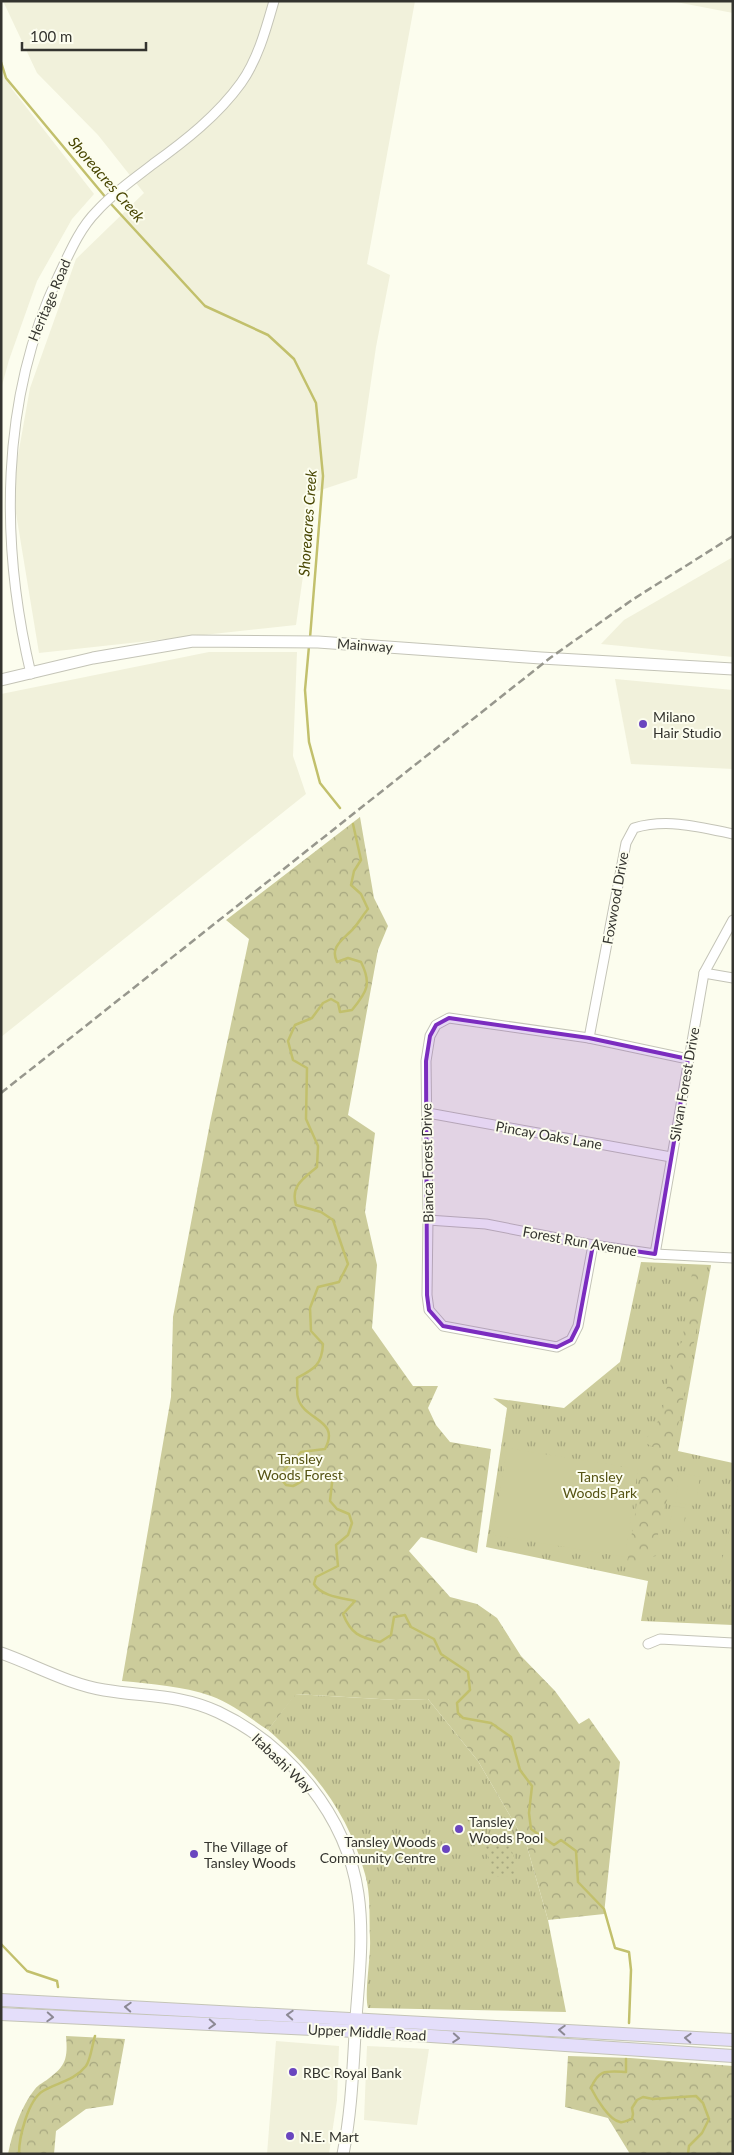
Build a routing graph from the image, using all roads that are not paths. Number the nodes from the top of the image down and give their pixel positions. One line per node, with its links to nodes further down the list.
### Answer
1 (274, 1): 3 (street, Heritage Road)
2 (733, 669): 3 (street, Mainway)
3 (31, 674): 4 (street, Mainway)
4 (1, 680)
5 (733, 834): 9 (street, Foxwood Drive)
6 (733, 920): 7 (street, Silvan Forest Drive)
7 (704, 973): 8 (street); 10 (street, Silvan Forest Drive)
8 (733, 978)
9 (589, 1038): 10 (street, Bianca Forest Drive); 11 (street, Bianca Forest Drive)
10 (688, 1058): 12 (street, Silvan Forest Drive)
11 (428, 1114): 12 (street, Pincay Oaks Lane); 13 (street, Bianca Forest Drive)
12 (671, 1157): 15 (street, Silvan Forest Drive)
13 (428, 1220): 14 (street, Forest Run Avenue); 14 (street, Bianca Forest Drive)
14 (593, 1245): 15 (street, Forest Run Avenue)
15 (655, 1254): 16 (street, Forest Run Avenue)
16 (733, 1258)
17 (733, 1643): 18 (street)
18 (648, 1644)
19 (1, 1653): 22 (street, Itabashi Way)
20 (1, 2000): 22 (main road, Upper Middle Road, one-way to 20)
21 (1, 2014): 22 (main road, Upper Middle Road, one-way to 22)
22 (356, 2025): 23 (main road, Upper Middle Road, one-way to 22); 24 (main road, Upper Middle Road, one-way to 24); 25 (street, Itabashi Way)
23 (733, 2040)
24 (733, 2056)
25 (343, 2154)

